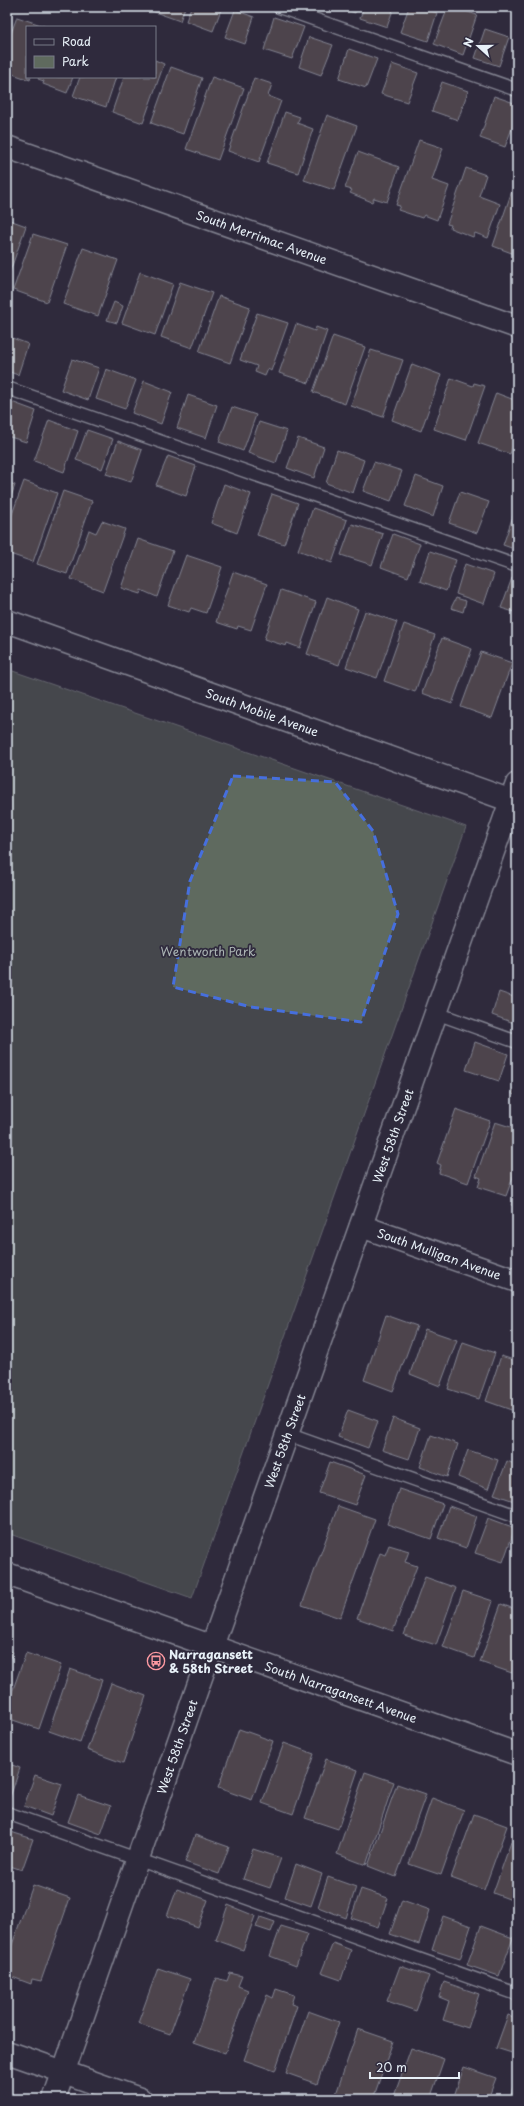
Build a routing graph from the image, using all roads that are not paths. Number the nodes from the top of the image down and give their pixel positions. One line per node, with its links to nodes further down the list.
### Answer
1 (279, 7): 2 (lane)
2 (517, 90)
3 (7, 147): 4 (street, South Merrimac Avenue)
4 (517, 327)
5 (7, 388): 6 (lane)
6 (517, 566)
7 (7, 621): 8 (street, South Mobile Avenue)
8 (515, 796): 9 (street, West 58th Street)
9 (436, 1013): 10 (lane); 11 (street, West 58th Street)
10 (517, 1042)
11 (361, 1226): 12 (street, South Mulligan Avenue); 13 (street, West 58th Street)
12 (517, 1281)
13 (287, 1434): 14 (lane); 16 (street, West 58th Street)
14 (517, 1516)
15 (7, 1574): 16 (street, South Narragansett Avenue)
16 (212, 1646): 17 (street, South Narragansett Avenue); 19 (street, West 58th Street)
17 (517, 1754)
18 (7, 1813): 19 (lane)
19 (138, 1859): 20 (lane); 22 (street, West 58th Street)
20 (517, 1994)
21 (7, 2052): 22 (street)
22 (64, 2072): 23 (street, West 58th Street); 24 (street)
23 (54, 2099)
24 (140, 2099)

